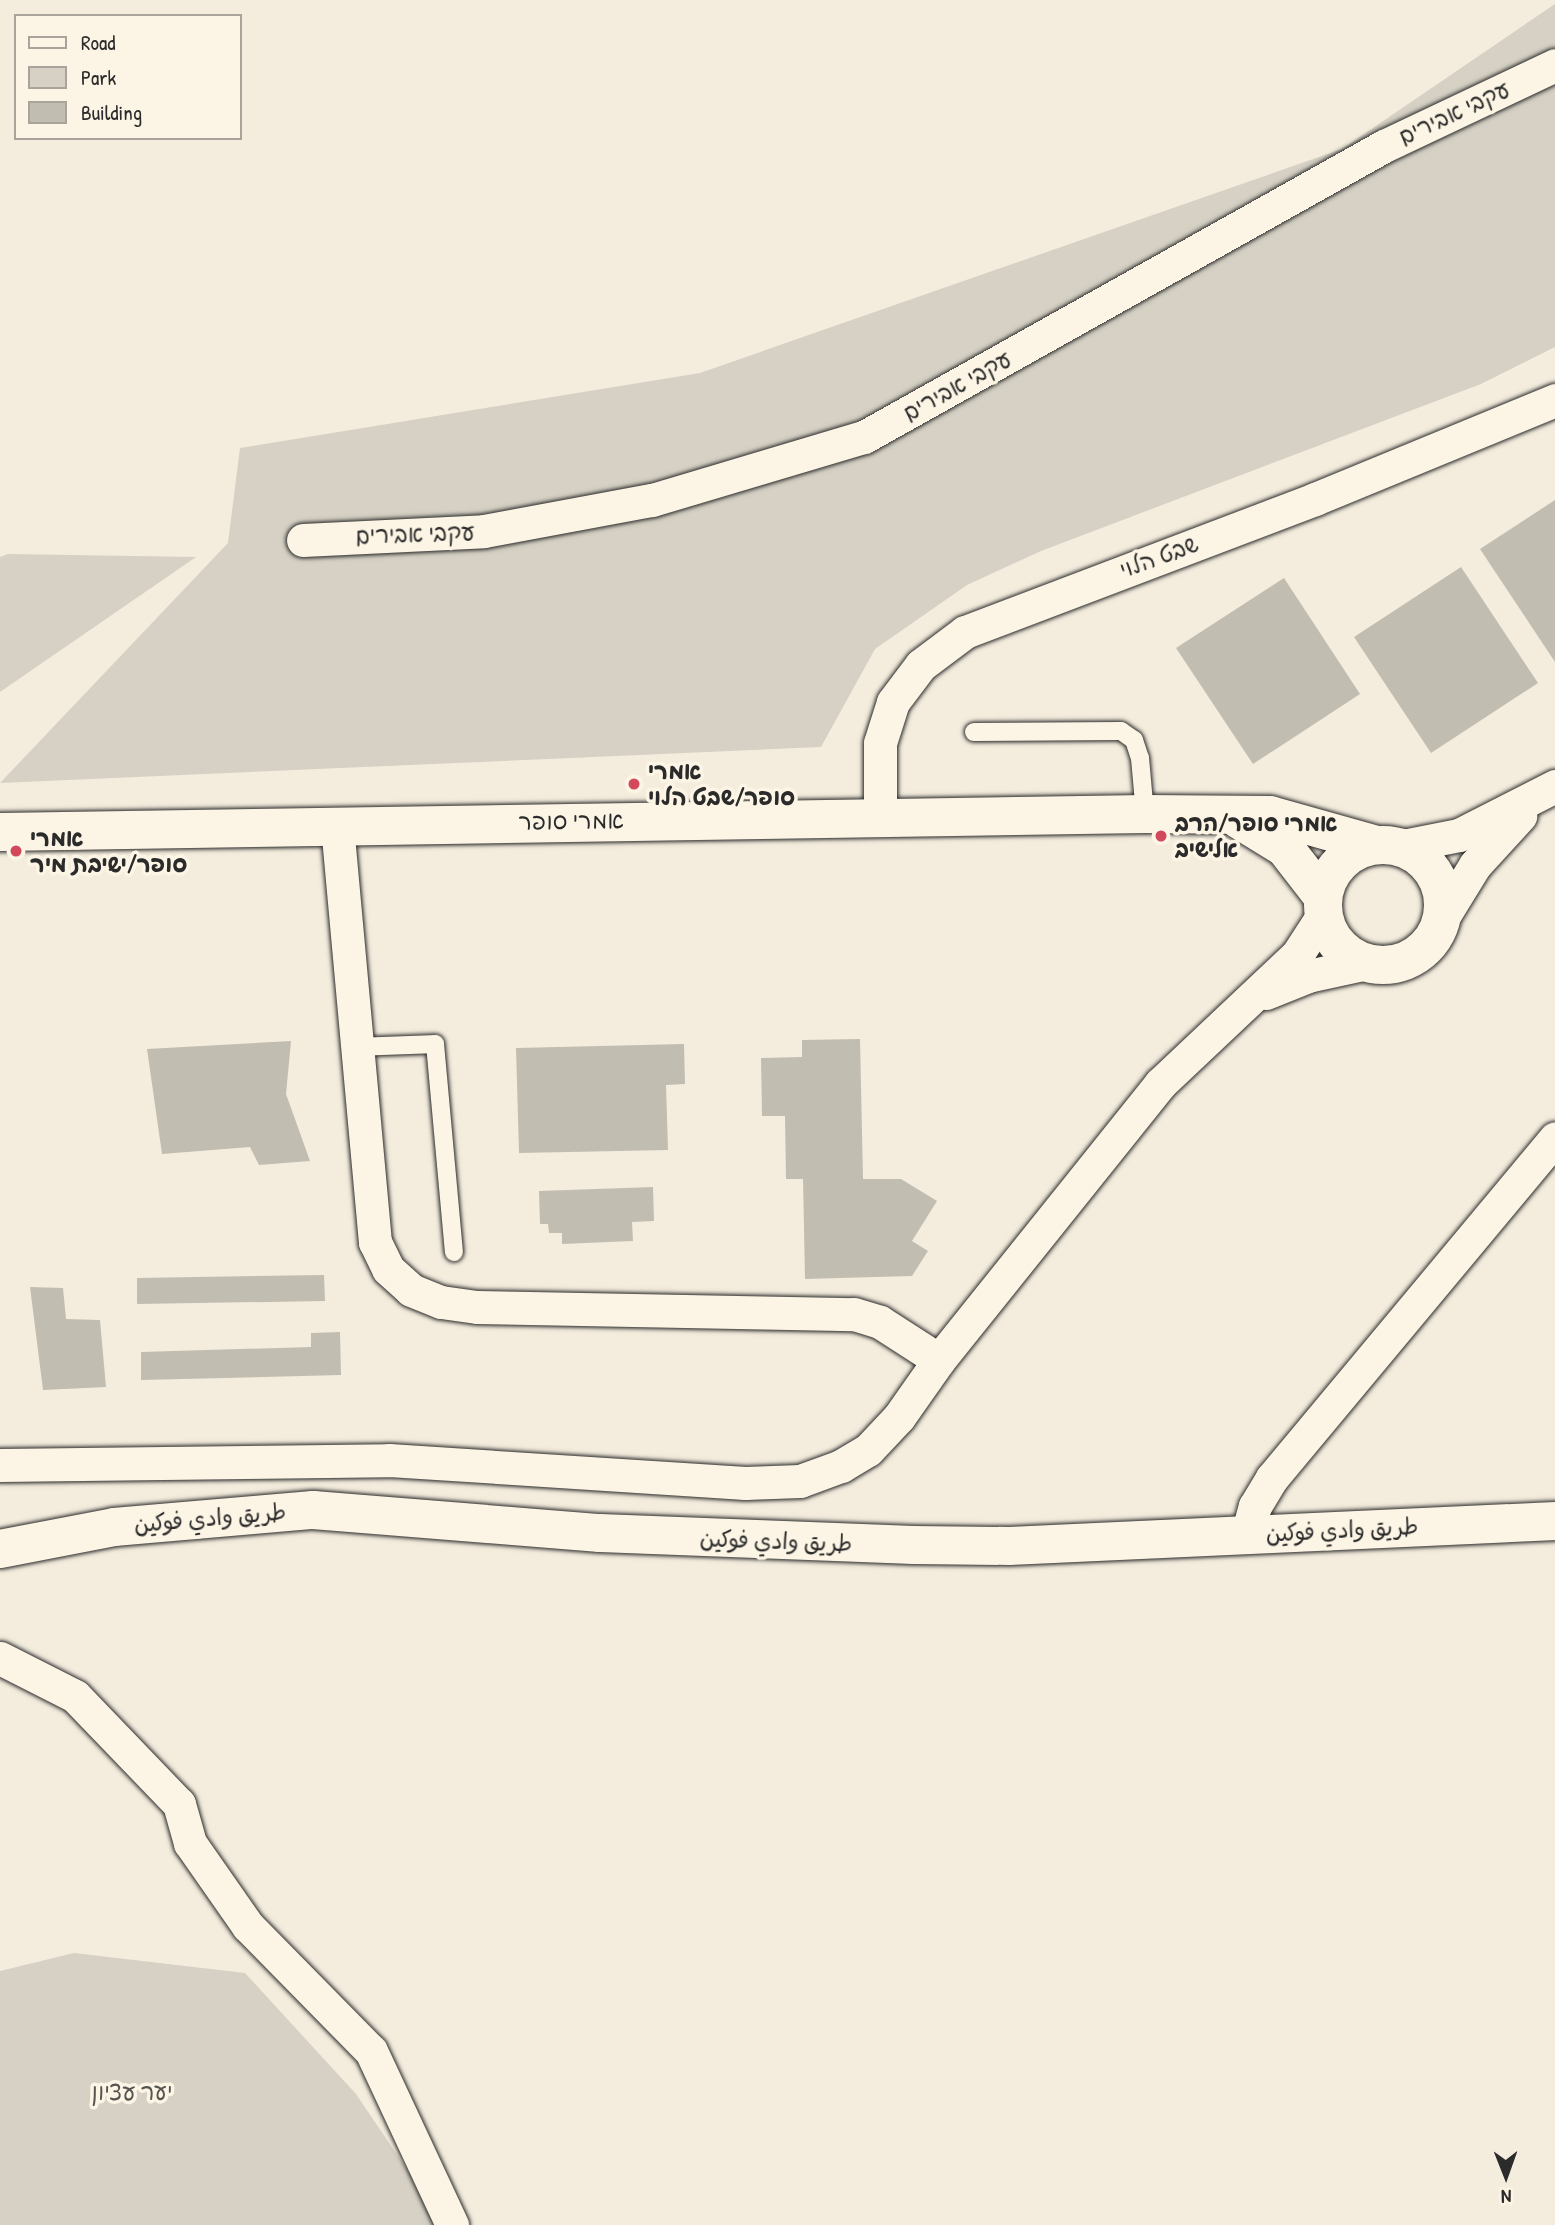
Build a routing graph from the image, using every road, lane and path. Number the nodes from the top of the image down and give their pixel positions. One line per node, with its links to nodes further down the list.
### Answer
1 (1555, 65): 3 (street, עקבי אבירים)
2 (1555, 400): 7 (street, שבט הלוי)
3 (303, 540)
4 (974, 732): 6 (lane)
5 (1544, 794): 11 (street); 13 (street)
6 (1145, 814): 7 (street, אמרי סופר); 8 (street, אמרי סופר)
7 (880, 815): 9 (street, אמרי סופר)
8 (1226, 815): 11 (street, אמרי סופר); 12 (street)
9 (337, 825): 10 (street, אמרי סופר); 16 (street)
10 (0, 832)
11 (1387, 846): 12 (street); 13 (street)
12 (1323, 906): 14 (street); 15 (street)
13 (1443, 917): 14 (street)
14 (1367, 963): 15 (street)
15 (1245, 1003): 19 (street)
16 (357, 1047): 18 (lane); 19 (street)
17 (1555, 1138): 22 (street)
18 (454, 1252)
19 (939, 1360): 20 (street)
20 (0, 1465)
21 (1555, 1521): 22 (street, طريق وادي فوکين)
22 (1247, 1535): 23 (street, طريق وادي فوکين)
23 (0, 1549)
24 (0, 1658): 25 (street)
25 (452, 2225)

